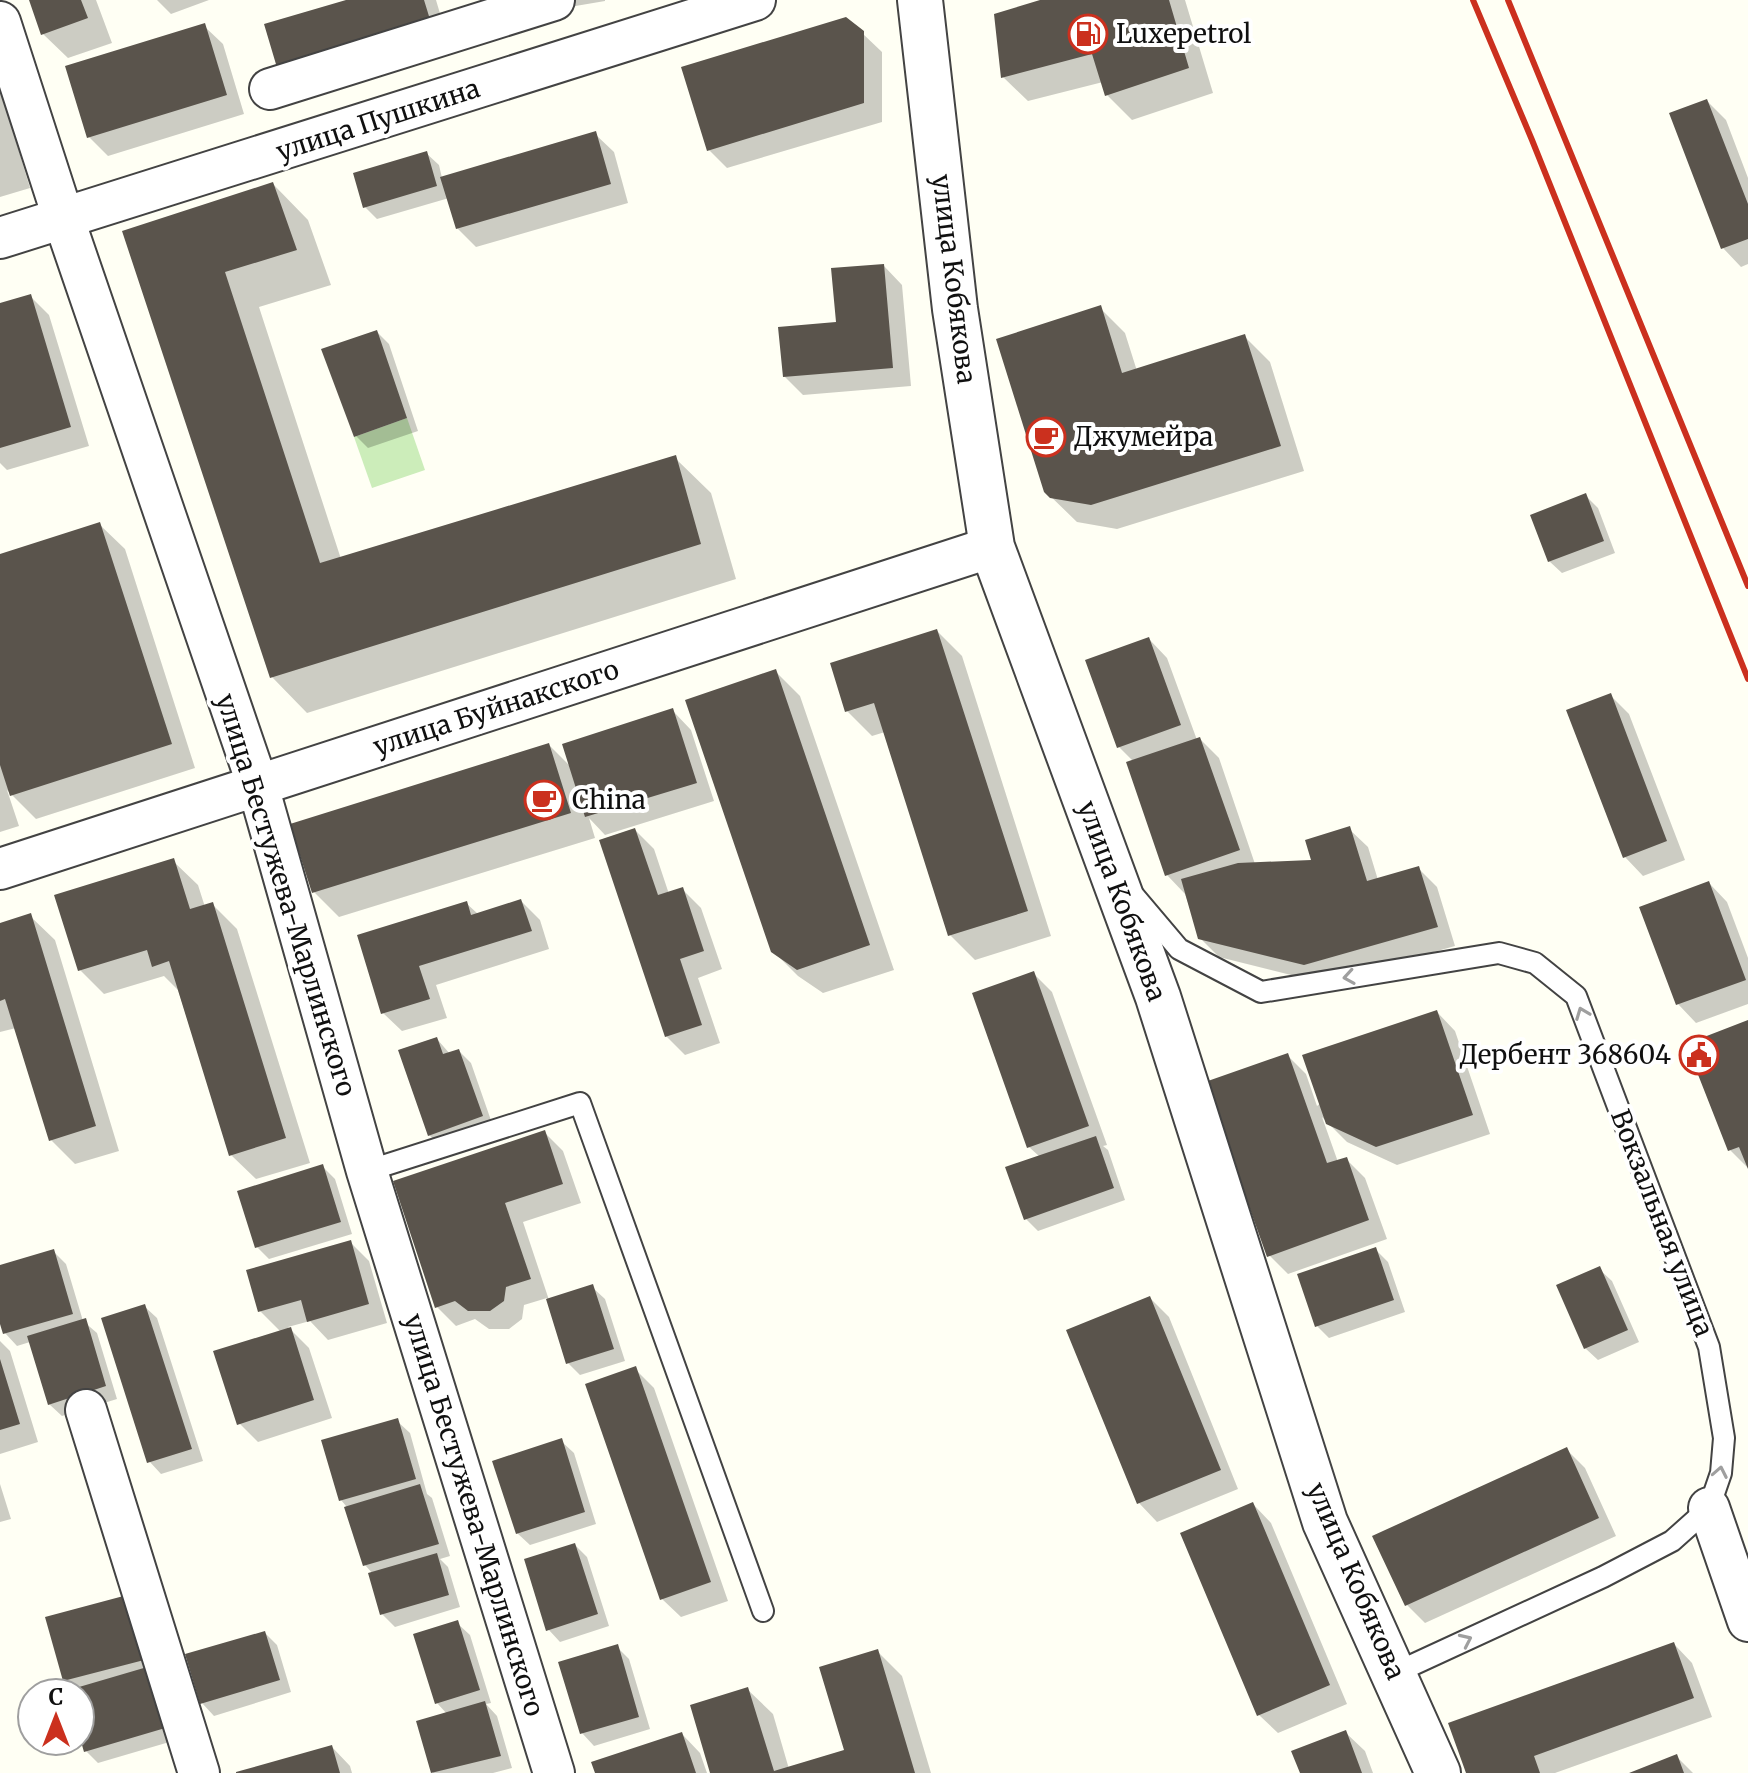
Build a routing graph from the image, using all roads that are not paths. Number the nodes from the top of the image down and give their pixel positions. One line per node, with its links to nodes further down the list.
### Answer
1 (554, 0): 5 (street)
2 (755, 0): 6 (street, улица Пушкина)
3 (920, 0): 8 (street, улица Кобякова)
4 (0, 22): 6 (street, улица Бестужева-Марлинского)
5 (270, 89)
6 (64, 220): 7 (street, улица Пушкина); 9 (street, улица Бестужева-Марлинского)
7 (0, 238)
8 (992, 547): 9 (street, улица Буйнакского); 10 (street, улица Кобякова)
9 (258, 786): 11 (street, улица Буйнакского); 12 (street, улица Бестужева-Марлинского)
10 (1108, 864): 14 (lane, Вокзальная улица, one-way to 10); 17 (street, улица Кобякова)
11 (0, 869)
12 (367, 1171): 15 (lane); 19 (street, улица Бестужева-Марлинского)
13 (86, 1410): 18 (street)
14 (1709, 1508): 16 (street); 17 (lane, one-way to 14)
15 (763, 1611)
16 (1748, 1621)
17 (1395, 1673): 20 (street, улица Кобякова)
18 (199, 1773)
19 (554, 1773)
20 (1438, 1773)

